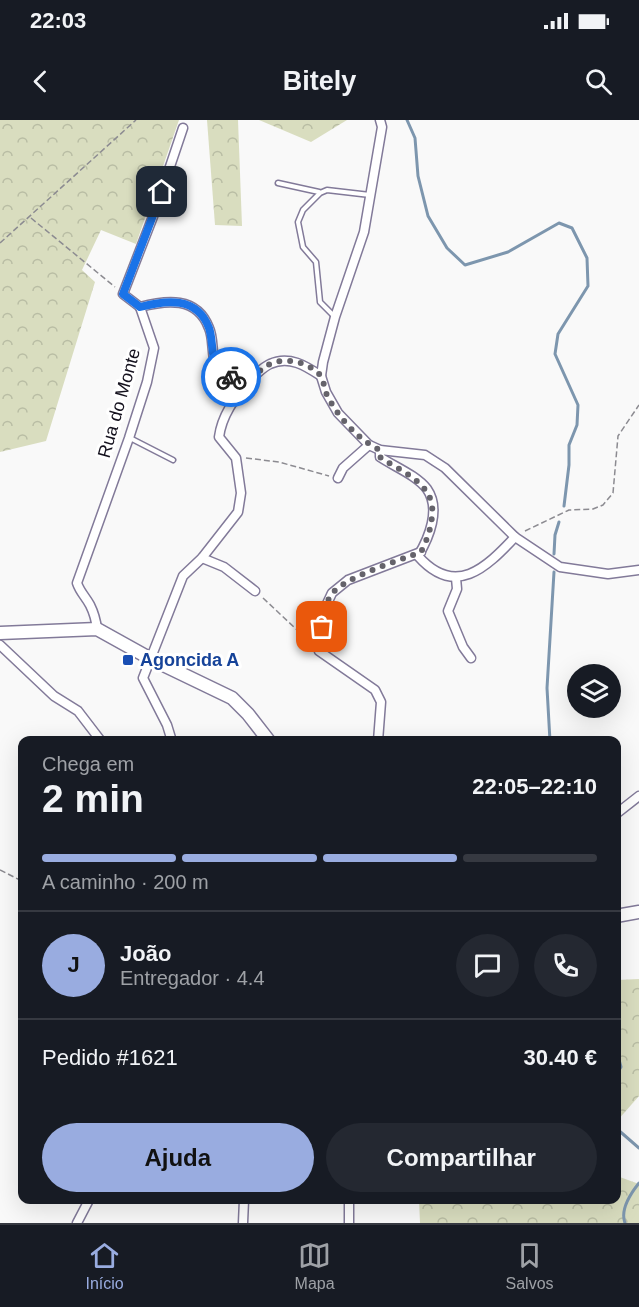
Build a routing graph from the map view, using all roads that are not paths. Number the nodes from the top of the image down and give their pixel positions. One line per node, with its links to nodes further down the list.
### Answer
1 (380, 120): 5 (street)
2 (183, 128): 6 (street)
3 (278, 183): 4 (lane)
4 (320, 192): 5 (lane); 7 (lane)
5 (370, 195): 7 (street)
6 (140, 307): 9 (street); 10 (street, Rua do Monte)
7 (335, 317): 8 (street)
8 (321, 376): 9 (street); 11 (street)
9 (250, 379): 17 (street)
10 (129, 438): 13 (lane); 21 (street, Rua do Monte)
11 (369, 445): 12 (street); 14 (street)
12 (380, 450): 15 (street); 16 (street)
13 (173, 460)
14 (338, 478)
15 (515, 537): 18 (street); 19 (street)
16 (421, 552): 19 (street); 29 (street)
17 (202, 558): 20 (street); 25 (street)
18 (639, 570)
19 (456, 578): 24 (street)
20 (255, 591)
21 (97, 629): 22 (street); 25 (street)
22 (0, 633)
23 (0, 645): 26 (street)
24 (471, 657)
25 (151, 658): 27 (street); 28 (street)
26 (97, 736)
27 (170, 736)
28 (265, 736)
29 (378, 736)
30 (639, 796): 31 (street)
31 (621, 810)
32 (639, 912): 33 (street)
33 (621, 915)
34 (87, 1204): 37 (street)
35 (244, 1204): 38 (street)
36 (349, 1204): 39 (street)
37 (77, 1223)
38 (243, 1223)
39 (349, 1223)

